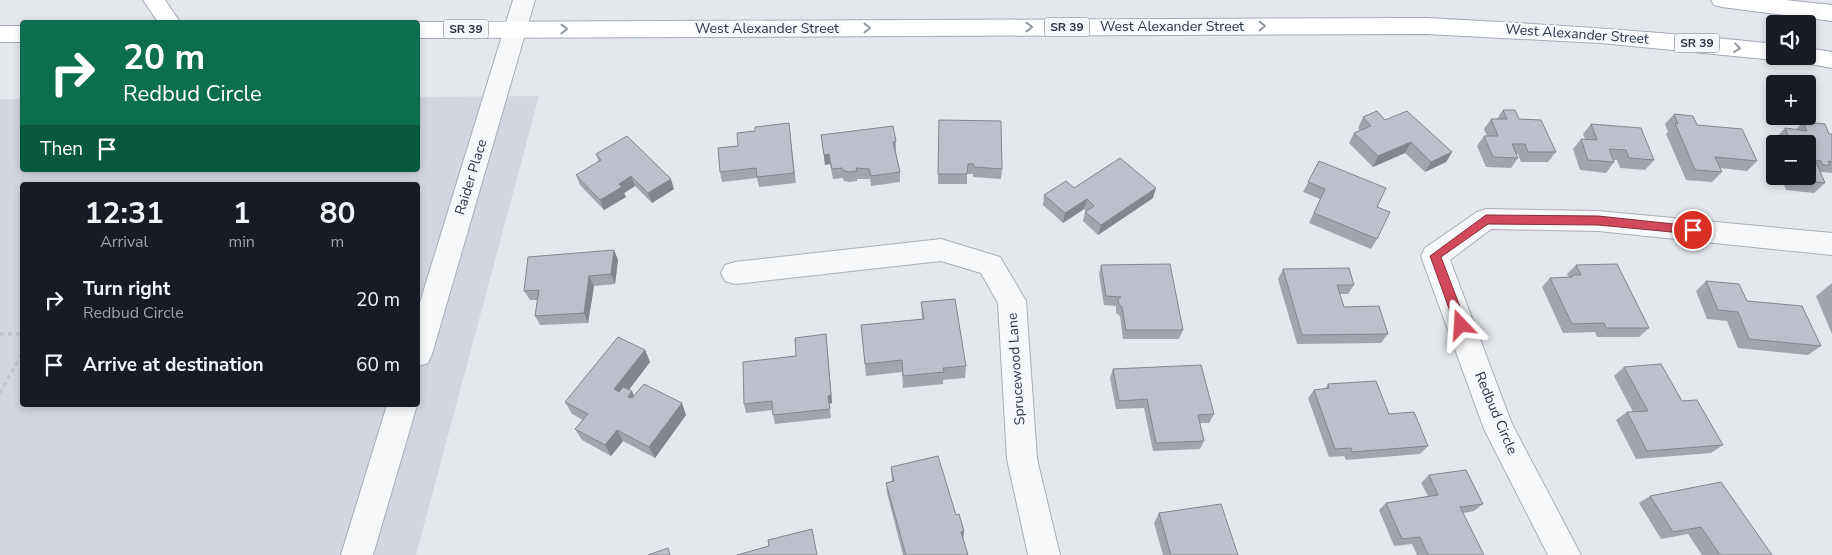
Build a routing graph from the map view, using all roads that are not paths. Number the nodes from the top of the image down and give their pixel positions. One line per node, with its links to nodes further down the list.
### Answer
1 (154, 0): 5 (main road)
2 (524, 0): 6 (street, Raider Place)
3 (1722, 0): 4 (main road)
4 (1832, 13)
5 (168, 20)
6 (516, 29): 7 (main road, West Alexander Street / SR 39); 10 (main road, West Alexander Street / SR 39, one-way to 10); 15 (street, Raider Place)
7 (420, 30)
8 (0, 34): 9 (main road)
9 (20, 34)
10 (1766, 51)
11 (1816, 57): 12 (main road)
12 (1832, 60)
13 (1832, 244): 19 (street, Redbud Circle)
14 (735, 273): 18 (street, Sprucewood Lane)
15 (420, 347)
16 (401, 407): 17 (street)
17 (357, 555)
18 (1044, 555)
19 (1566, 555)

